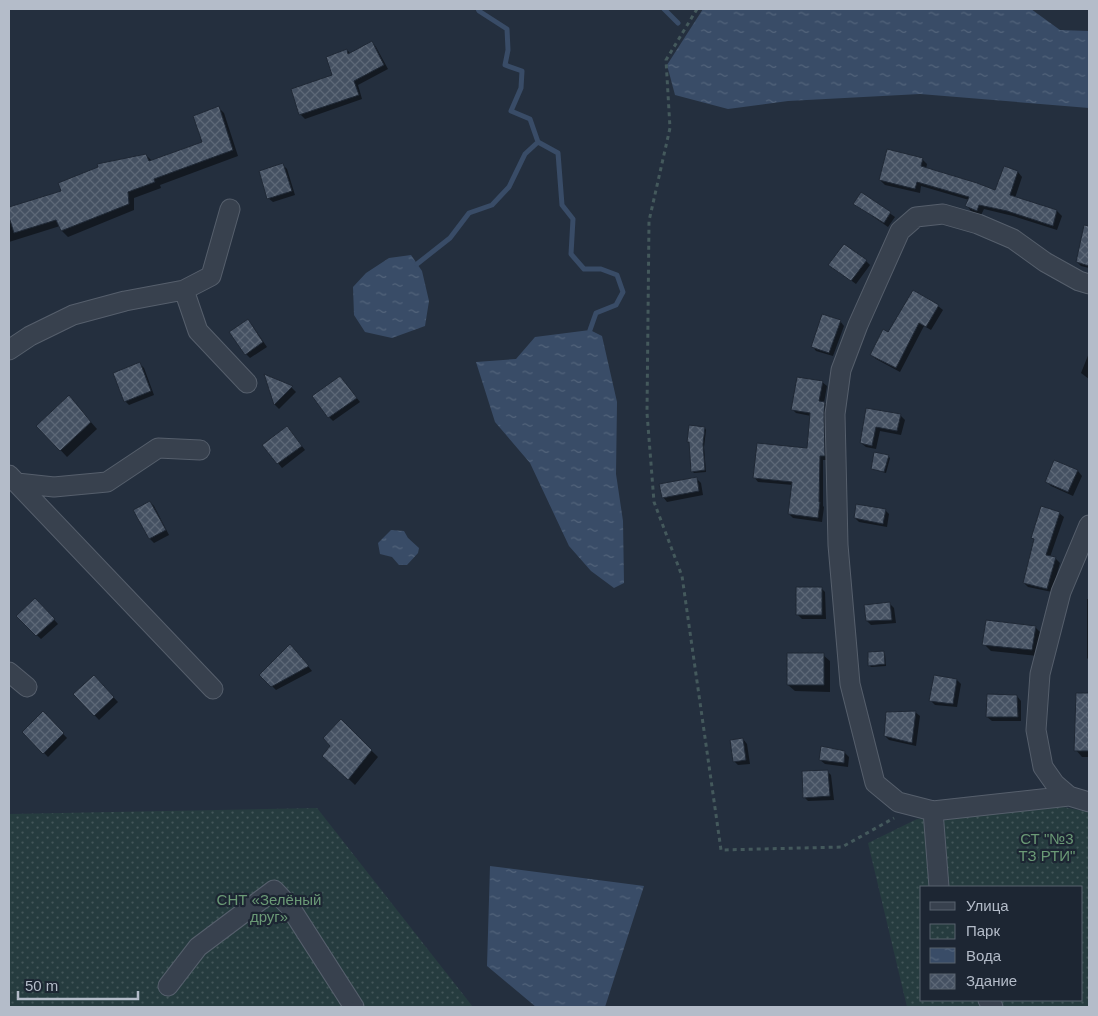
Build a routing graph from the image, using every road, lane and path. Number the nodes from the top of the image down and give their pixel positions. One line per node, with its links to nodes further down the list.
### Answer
1 (697, 9): 15 (path)
2 (230, 209): 4 (street)
3 (1089, 284): 15 (street)
4 (184, 290): 5 (street); 6 (street)
5 (9, 350)
6 (247, 383)
7 (200, 450): 8 (street)
8 (13, 479): 12 (street)
9 (1089, 525): 13 (street)
10 (9, 672): 11 (street)
11 (27, 687)
12 (213, 690)
13 (1070, 796): 14 (street); 15 (street)
14 (1089, 802)
15 (924, 808): 16 (street)
16 (939, 886)
17 (168, 986): 18 (street)
18 (354, 1007)

